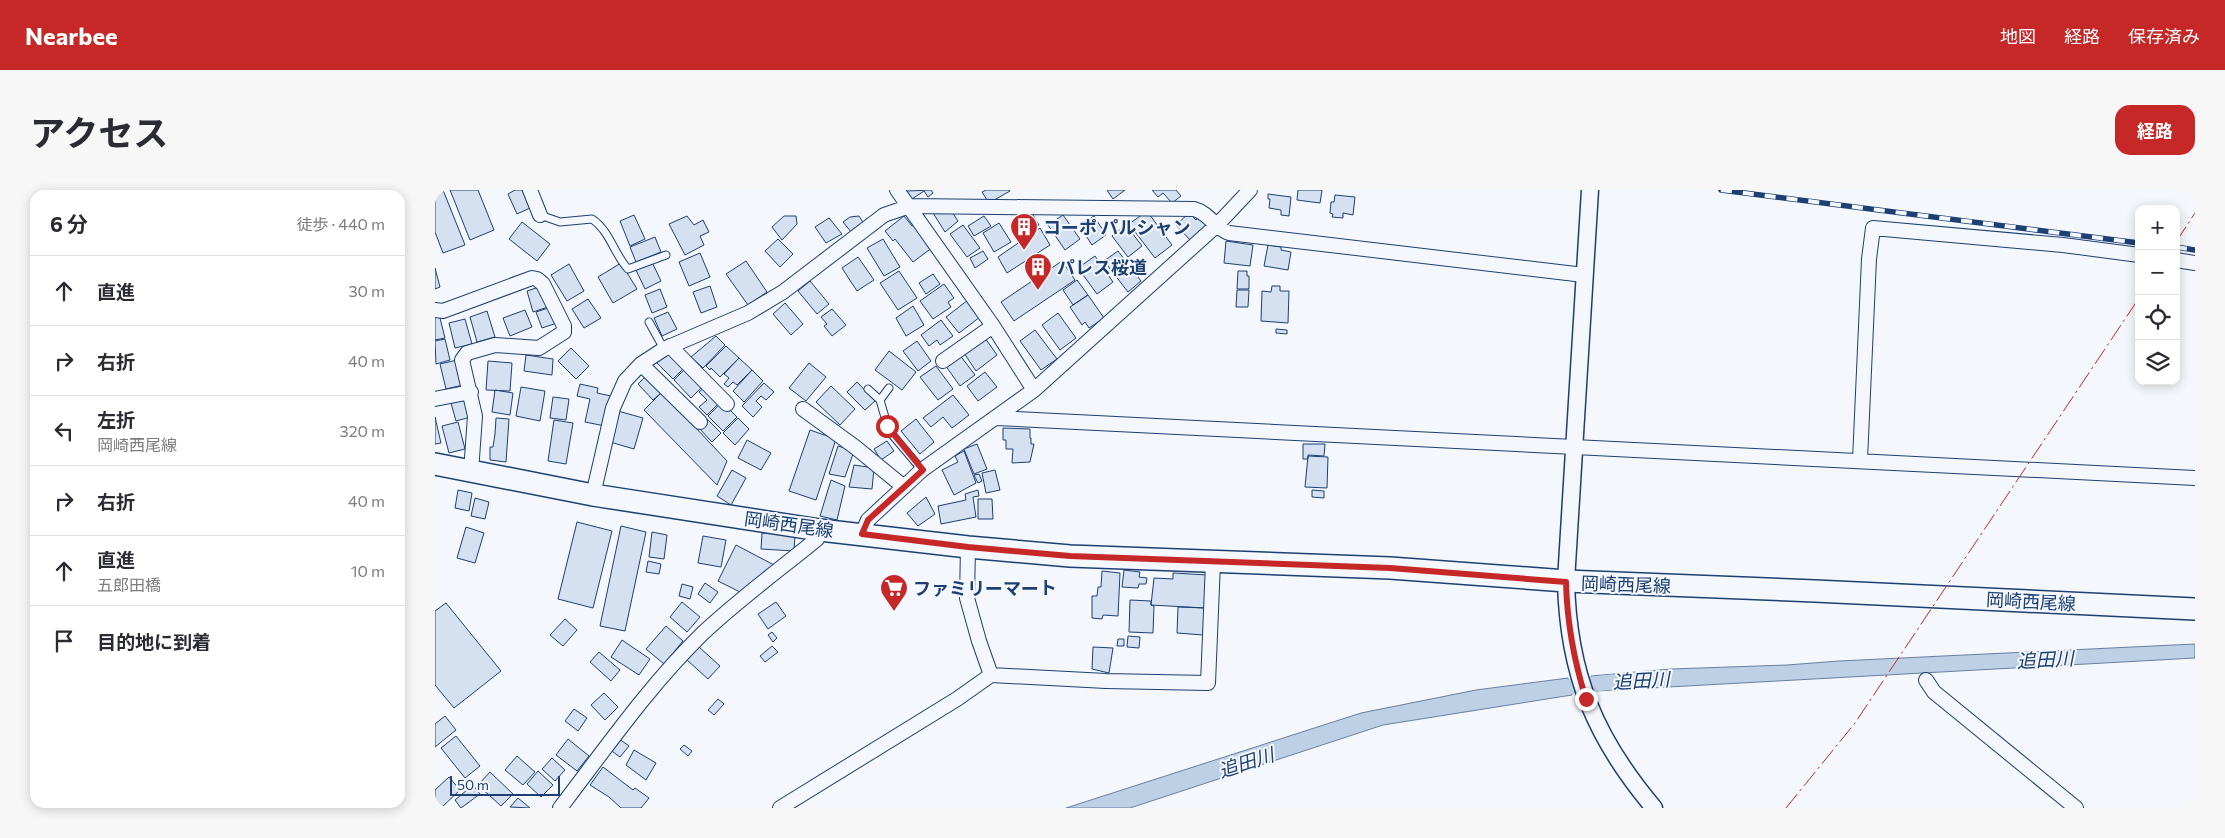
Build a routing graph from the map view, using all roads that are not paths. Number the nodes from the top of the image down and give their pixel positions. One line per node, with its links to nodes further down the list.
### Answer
1 (530, 190): 6 (street)
2 (897, 190): 5 (street)
3 (1250, 190): 7 (street)
4 (1590, 190): 12 (street)
5 (910, 206): 7 (street); 15 (street); 16 (street)
6 (540, 215): 9 (lane)
7 (1217, 225): 12 (street); 21 (street)
8 (2135, 254): 30 (street)
9 (666, 255)
10 (2180, 261): 11 (street)
11 (2195, 263)
12 (1584, 275): 29 (street)
13 (435, 310): 22 (street)
14 (649, 322): 16 (lane)
15 (993, 326): 17 (street); 21 (street)
16 (667, 348): 18 (street); 25 (street)
17 (943, 361)
18 (641, 364): 28 (street); 36 (street)
19 (889, 388): 24 (lane)
20 (868, 389): 24 (lane)
21 (1034, 390): 27 (street)
22 (471, 392): 23 (street); 33 (street)
23 (435, 399)
24 (880, 400): 32 (lane)
25 (727, 404)
26 (803, 409): 35 (street)
27 (996, 418): 29 (street); 32 (street)
28 (700, 422)
29 (1575, 447): 30 (street); 41 (street)
30 (1860, 460): 34 (street)
31 (435, 464): 33 (main road, 岡崎西尾線)
32 (923, 470): 35 (street)
33 (471, 472): 36 (main road, 岡崎西尾線)
34 (2195, 478)
35 (904, 487): 38 (street)
36 (593, 495): 37 (main road, 岡崎西尾線)
37 (820, 530): 38 (main road, 岡崎西尾線); 45 (street)
38 (862, 534): 39 (main road, 岡崎西尾線)
39 (968, 547): 40 (main road, 岡崎西尾線); 43 (street)
40 (1213, 562): 41 (main road, 岡崎西尾線); 43 (street)
41 (1566, 582): 42 (main road, 岡崎西尾線); 47 (street)
42 (2195, 609)
43 (991, 675): 46 (street)
44 (1926, 680): 48 (street)
45 (560, 808)
46 (779, 808)
47 (1654, 808)
48 (2077, 808)

